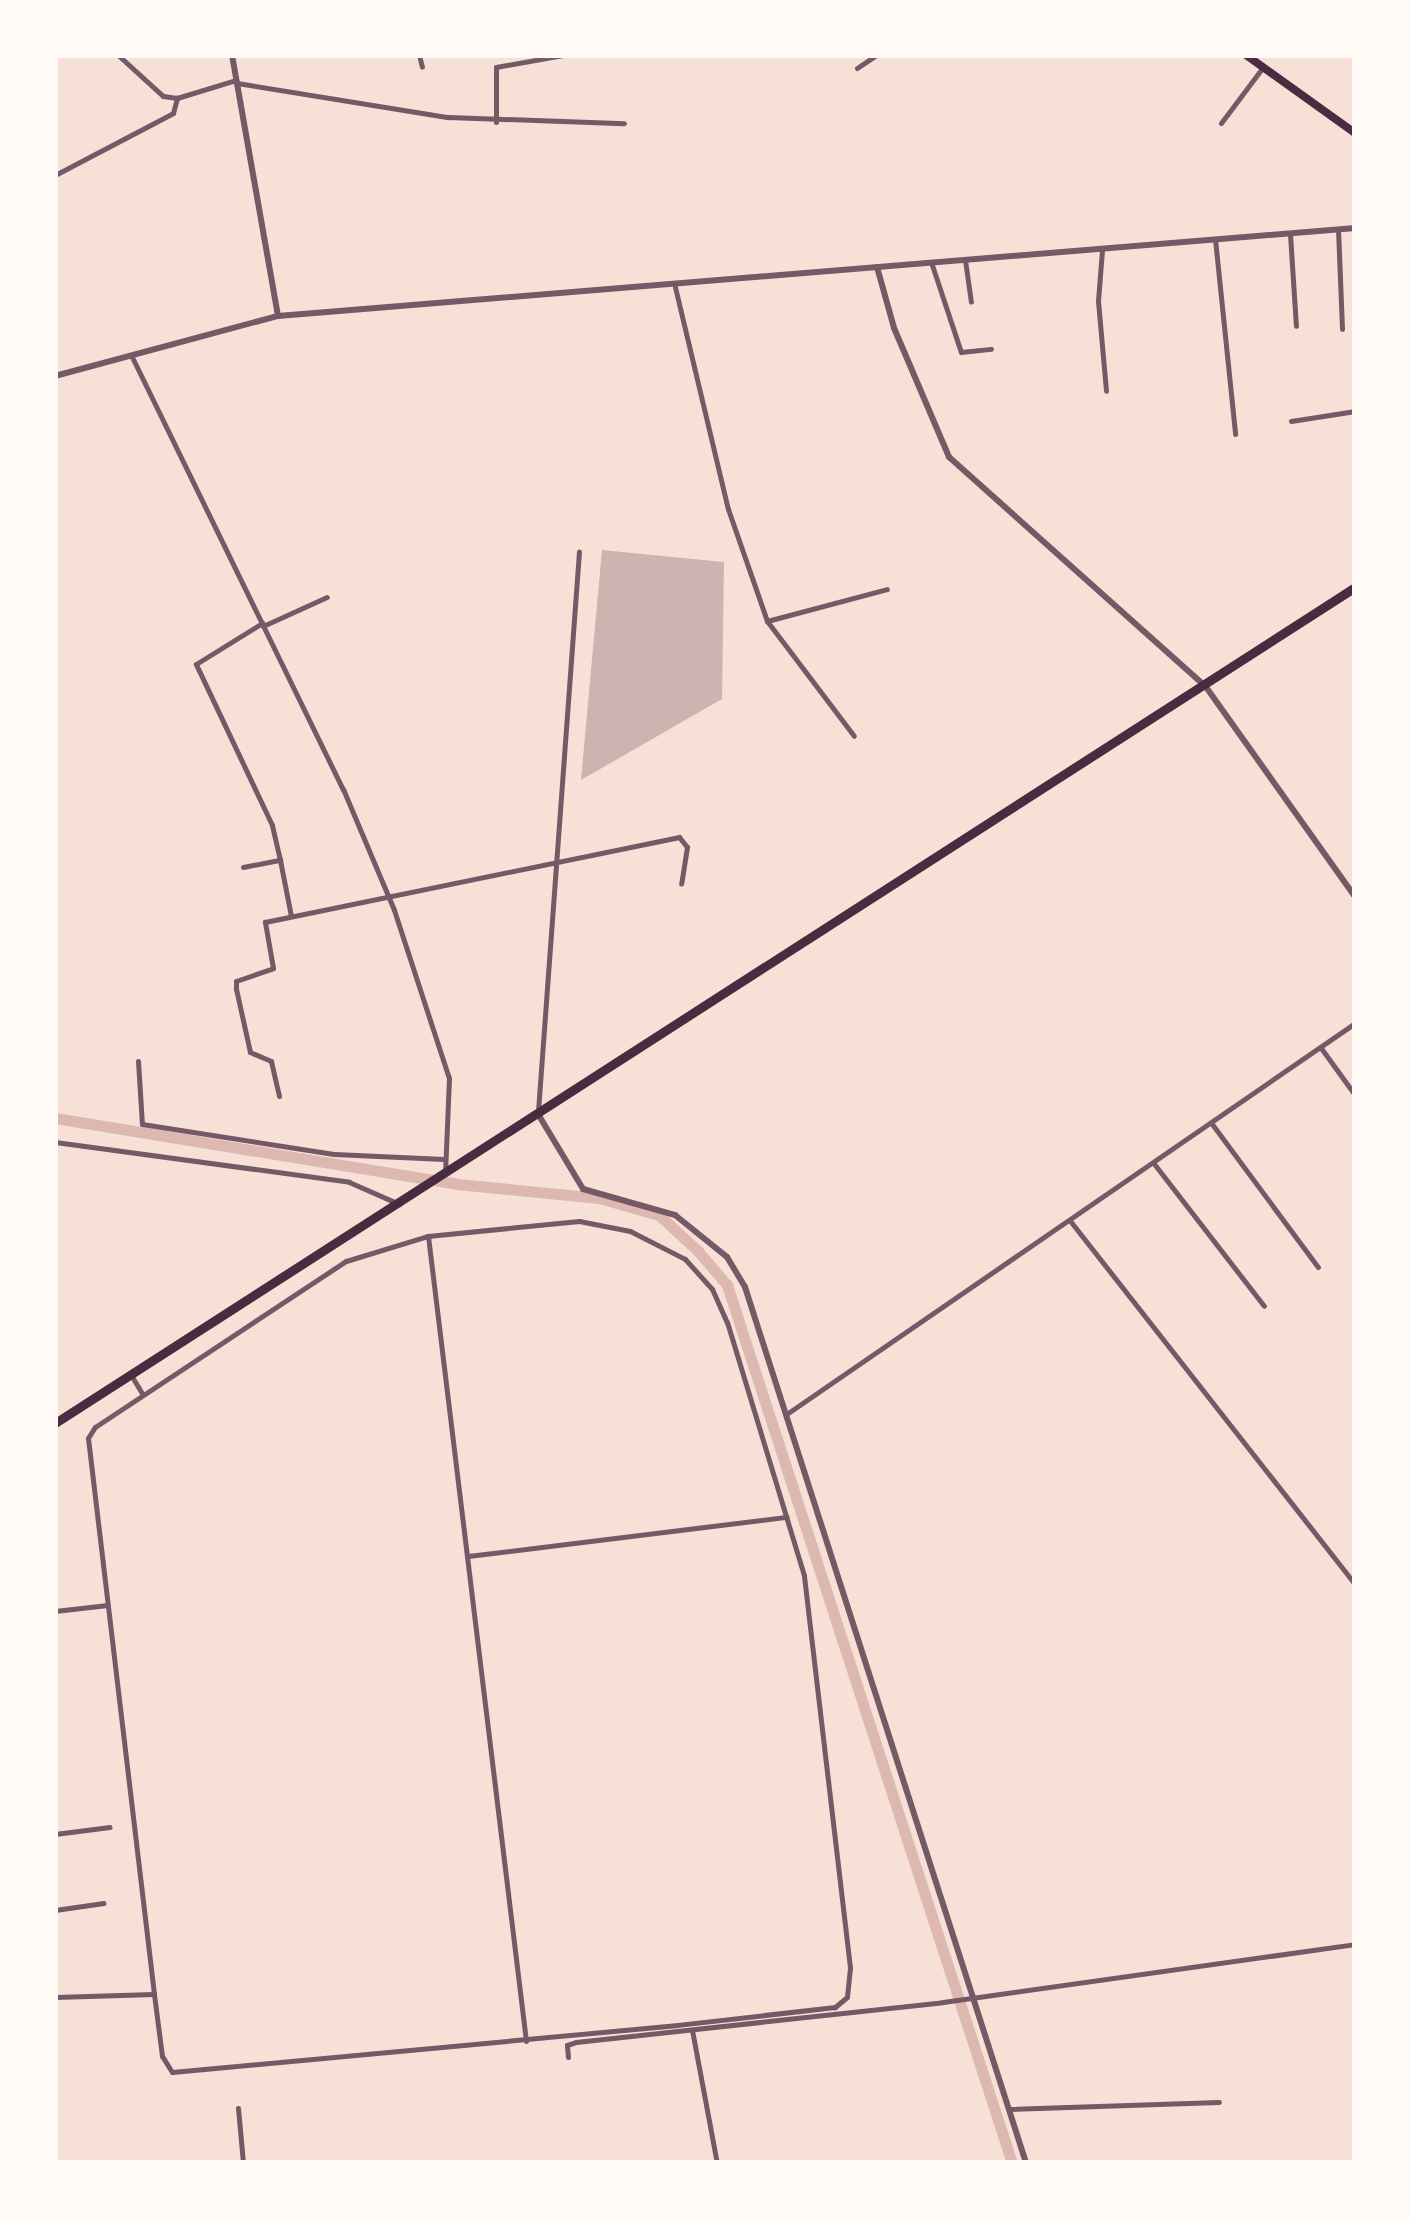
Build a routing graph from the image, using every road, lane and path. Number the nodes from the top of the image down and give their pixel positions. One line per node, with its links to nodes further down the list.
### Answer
1 (118, 55): 11 (street)
2 (232, 55): 10 (street)
3 (420, 55): 8 (street)
4 (563, 55): 12 (street)
5 (876, 55): 9 (street)
6 (1246, 55): 7 (main road)
7 (1263, 67): 14 (street); 15 (main road)
8 (422, 68)
9 (857, 68)
10 (236, 81): 11 (street); 12 (street); 27 (street)
11 (177, 98): 16 (street)
12 (496, 122): 13 (street)
13 (624, 123)
14 (1221, 123)
15 (1355, 132)
16 (55, 175)
17 (1355, 228): 18 (street)
18 (1338, 229): 19 (street); 29 (street)
19 (1290, 232): 20 (street); 28 (street)
20 (1215, 239): 21 (street); 36 (street)
21 (1102, 250): 22 (street); 33 (street)
22 (965, 260): 23 (street); 26 (street)
23 (930, 262): 24 (street); 30 (street)
24 (877, 267): 25 (street); 43 (street)
25 (675, 287): 27 (street); 41 (street)
26 (971, 302)
27 (278, 316): 31 (street)
28 (1296, 326)
29 (1342, 329)
30 (991, 349)
31 (131, 355): 32 (street); 42 (street)
32 (55, 376)
33 (1106, 390)
34 (1355, 410): 35 (street)
35 (1291, 421)
36 (1235, 434)
37 (579, 552): 45 (street)
38 (1355, 587): 43 (highway)
39 (888, 588): 41 (street)
40 (327, 597): 42 (street)
41 (766, 621): 44 (street)
42 (263, 624): 46 (street); 49 (street)
43 (1206, 687): 50 (street); 57 (highway)
44 (854, 736)
45 (557, 859): 48 (street); 49 (street); 57 (street)
46 (280, 860): 47 (street); 51 (street)
47 (243, 867)
48 (681, 884)
49 (388, 894): 51 (street); 60 (street)
50 (1355, 896)
51 (291, 916): 55 (street)
52 (1355, 1023): 53 (street)
53 (1321, 1048): 56 (street); 58 (street)
54 (138, 1062): 60 (street)
55 (280, 1096)
56 (1355, 1096)
57 (538, 1114): 62 (highway); 72 (street)
58 (1212, 1124): 61 (street); 67 (street)
59 (55, 1142): 63 (street)
60 (444, 1159): 62 (street)
61 (1154, 1164): 64 (street); 69 (street)
62 (443, 1176): 63 (highway)
63 (402, 1202): 66 (highway)
64 (1070, 1222): 72 (street); 76 (street)
65 (428, 1236): 68 (street); 74 (street); 75 (street)
66 (315, 1259): 68 (street); 70 (highway)
67 (1318, 1267)
68 (324, 1274): 71 (street)
69 (1264, 1306)
70 (131, 1375): 71 (street); 73 (highway)
71 (144, 1395): 77 (street)
72 (788, 1413): 86 (street)
73 (55, 1423)
74 (787, 1517): 75 (street); 88 (street)
75 (467, 1556): 88 (street)
76 (1355, 1584)
77 (108, 1605): 78 (street); 84 (street)
78 (55, 1611)
79 (110, 1827): 80 (street)
80 (55, 1834)
81 (104, 1903): 82 (street)
82 (55, 1910)
83 (1355, 1944): 86 (street)
84 (154, 1994): 85 (street); 88 (street)
85 (55, 1996)
86 (967, 1998): 87 (street); 92 (street)
87 (692, 2030): 89 (street); 94 (street)
88 (526, 2041)
89 (568, 2056)
90 (1218, 2102): 92 (street)
91 (238, 2108): 93 (street)
92 (1009, 2110): 95 (street)
93 (243, 2163)
94 (717, 2163)
95 (1026, 2163)

